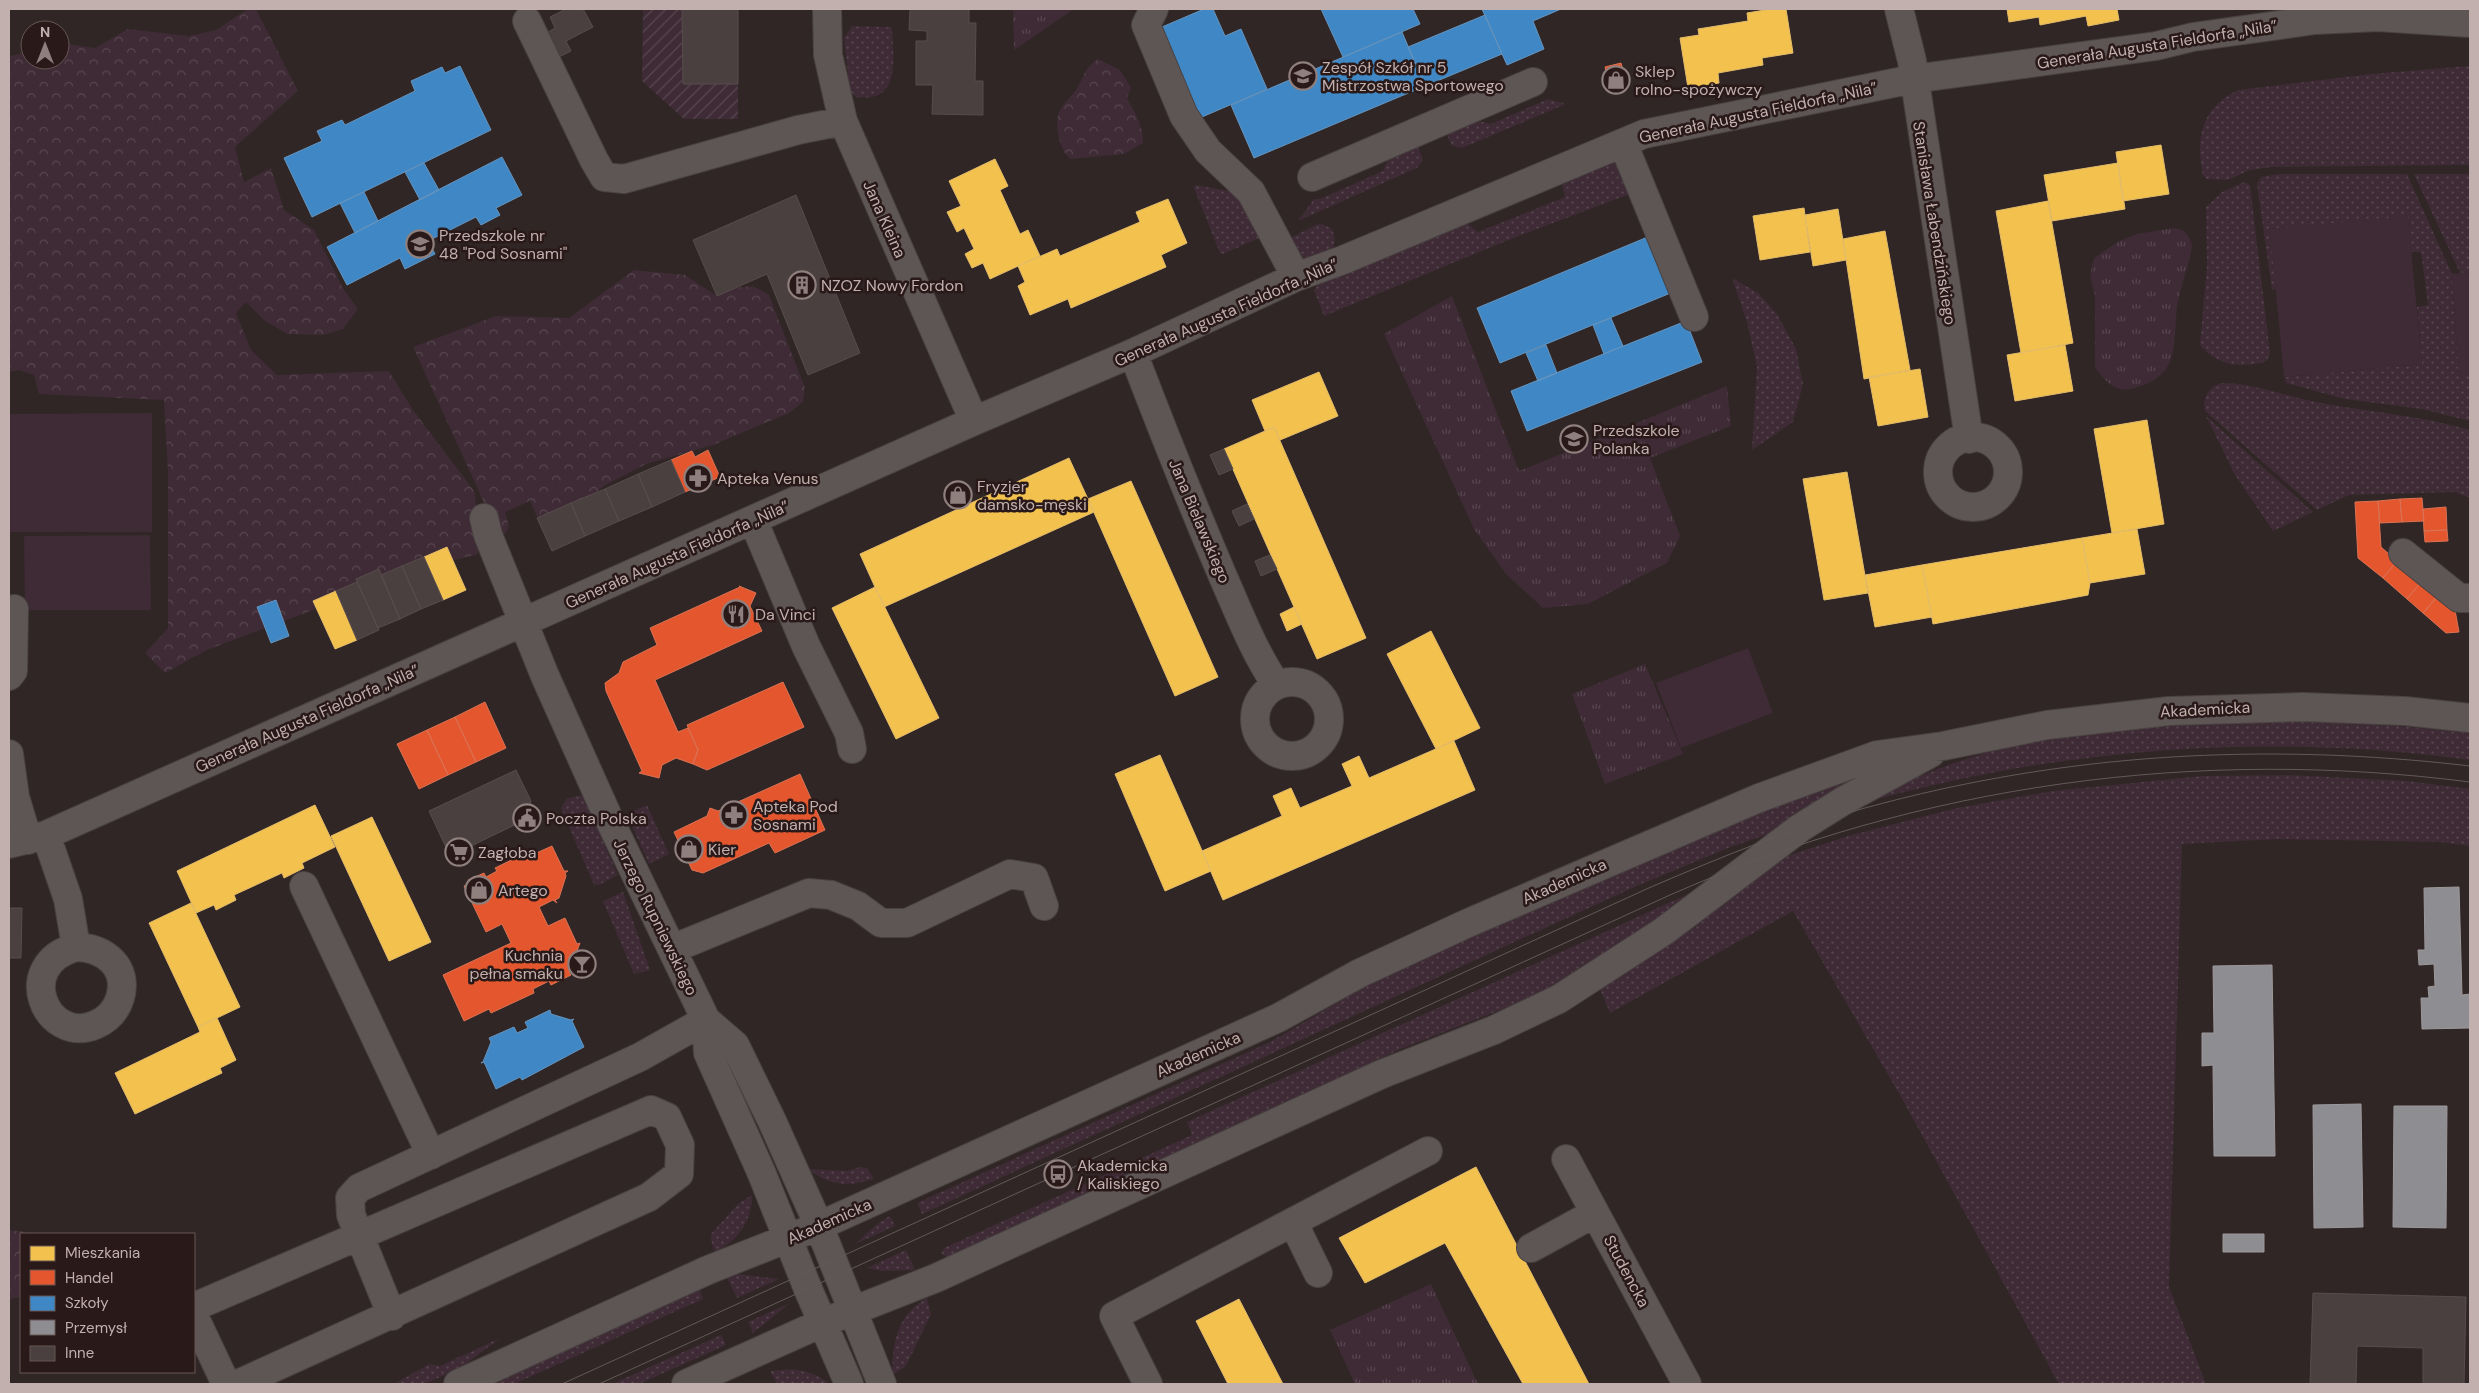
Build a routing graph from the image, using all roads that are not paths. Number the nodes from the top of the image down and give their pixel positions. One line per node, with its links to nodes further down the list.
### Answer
1 (827, 9): 9 (street, Jana Kleina)
2 (1154, 9): 12 (street)
3 (1900, 9): 7 (street, Stanisława Łabendzińskiego)
4 (2314, 14): 6 (street, Generała Augusta Fieldorfa „Nila”); 7 (street, Generała Augusta Fieldorfa „Nila”)
5 (527, 21): 9 (street)
6 (2470, 23)
7 (1914, 79): 10 (street, Generała Augusta Fieldorfa „Nila”); 16 (street, Stanisława Łabendzińskiego)
8 (1533, 82): 11 (street)
9 (843, 121): 15 (street, Jana Kleina)
10 (1623, 143): 12 (street, Generała Augusta Fieldorfa „Nila”); 13 (street)
11 (1312, 177)
12 (1296, 277): 14 (street, Generała Augusta Fieldorfa „Nila”)
13 (1694, 317)
14 (1133, 353): 15 (street, Generała Augusta Fieldorfa „Nila”); 24 (street, Jana Bielawskiego)
15 (974, 421): 18 (street, Generała Augusta Fieldorfa „Nila”)
16 (1969, 439)
17 (484, 518): 22 (street, Jerzego Rupniewskiego)
18 (753, 520): 22 (street, Generała Augusta Fieldorfa „Nila”); 27 (street)
19 (2403, 553): 20 (street)
20 (2470, 598)
21 (14, 609): 23 (street)
22 (524, 621): 29 (street, Generała Augusta Fieldorfa „Nila”); 33 (street, Jerzego Rupniewskiego)
23 (9, 676)
24 (1276, 684)
25 (2470, 718): 26 (street, Akademicka)
26 (1943, 746): 40 (street, Akademicka); 46 (street, Akademicka)
27 (852, 750)
28 (9, 754): 29 (street)
29 (28, 839): 32 (street)
30 (304, 886): 36 (street)
31 (1044, 906): 33 (street)
32 (76, 947)
33 (672, 949): 34 (street, Jerzego Rupniewskiego)
34 (706, 1020): 36 (street); 40 (street, Jerzego Rupniewskiego); 42 (street, Jerzego Rupniewskiego)
35 (1428, 1151): 39 (street)
36 (431, 1155): 41 (street)
37 (1566, 1159): 38 (street, Studencka)
38 (1596, 1213): 43 (street); 57 (street, Studencka)
39 (1293, 1222): 44 (street); 56 (street)
40 (819, 1226): 42 (street, Akademicka); 46 (street, Jerzego Rupniewskiego)
41 (358, 1236): 45 (street); 47 (street); 47 (street)
42 (788, 1240): 49 (street, Jerzego Rupniewskiego); 52 (street, Akademicka)
43 (1531, 1248)
44 (1318, 1273)
45 (195, 1307)
46 (852, 1311): 49 (street, Akademicka); 55 (street, Jerzego Rupniewskiego)
47 (392, 1316): 51 (street)
48 (195, 1318): 50 (street)
49 (822, 1324): 53 (street, Akademicka); 54 (street, Jerzego Rupniewskiego)
50 (226, 1384)
51 (238, 1384)
52 (458, 1384)
53 (686, 1384)
54 (849, 1384)
55 (882, 1384)
56 (1148, 1384)
57 (1687, 1384)

